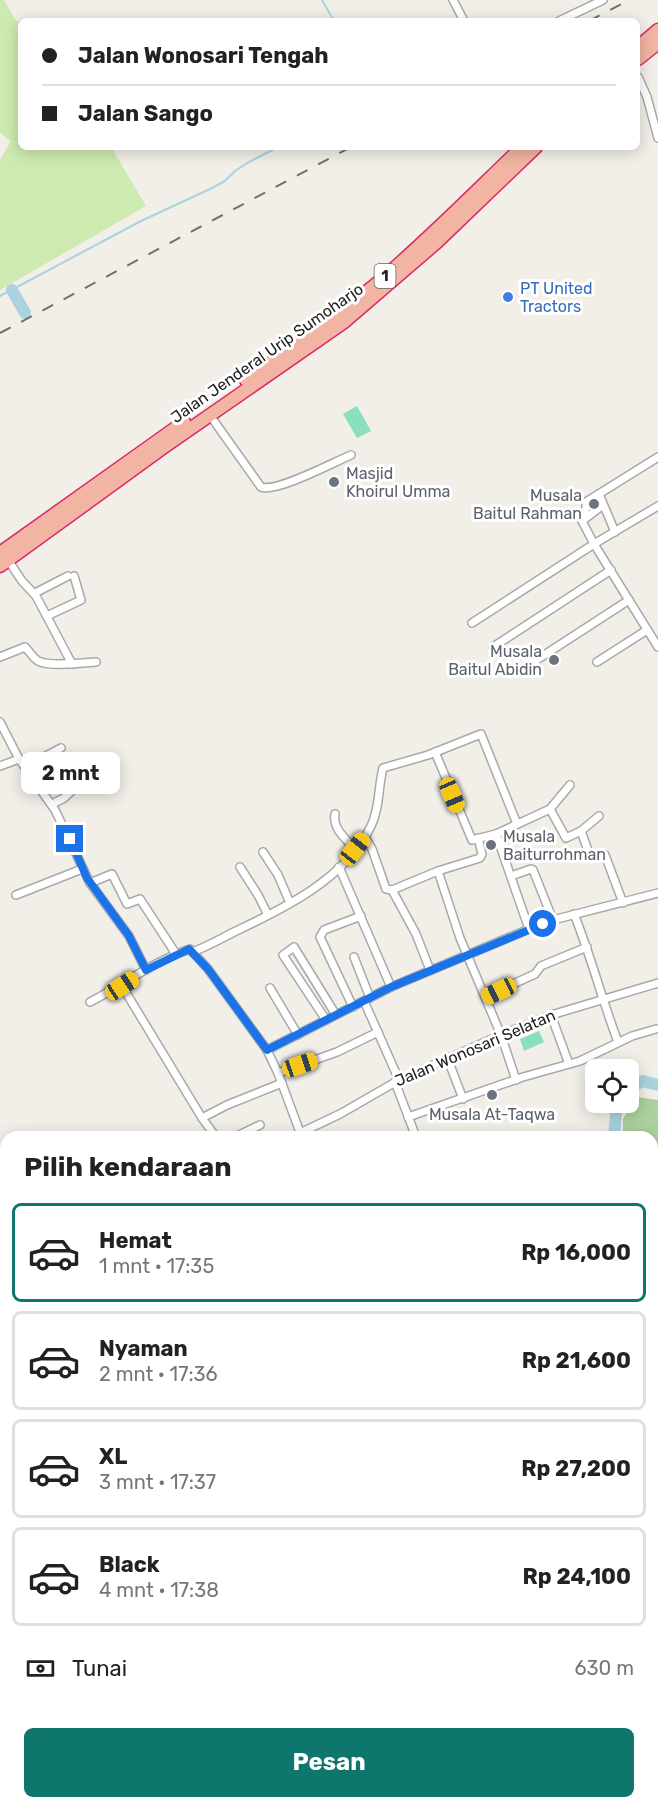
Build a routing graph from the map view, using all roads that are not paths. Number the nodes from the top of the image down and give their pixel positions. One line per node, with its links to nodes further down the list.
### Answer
1 (453, 0): 3 (street)
2 (603, 0): 4 (street)
3 (462, 18)
4 (565, 18)
5 (658, 30): 7 (highway)
6 (658, 43): 8 (highway)
7 (640, 45)
8 (640, 57)
9 (640, 81): 10 (street)
10 (658, 138)
11 (519, 150): 22 (highway, Jalan Jenderal Urip Sumoharjo / 1)
12 (533, 150): 13 (highway, Jalan Jenderal Urip Sumoharjo / 1)
13 (209, 414): 14 (street); 22 (highway, Jalan Jenderal Urip Sumoharjo / 1)
14 (351, 454)
15 (658, 457): 16 (street)
16 (599, 494): 17 (street); 19 (street)
17 (603, 505): 19 (street); 20 (street)
18 (658, 506): 20 (street)
19 (582, 521): 21 (street)
20 (615, 532): 21 (street)
21 (594, 544): 23 (street); 27 (street)
22 (3, 560): 24 (street)
23 (611, 570): 25 (street); 29 (street)
24 (35, 593): 26 (street); 26 (street)
25 (629, 600): 28 (street); 34 (street)
26 (47, 616): 35 (street)
27 (472, 623)
28 (647, 630): 30 (street); 33 (street)
29 (493, 647)
30 (658, 647)
31 (0, 657): 35 (street)
32 (96, 662): 35 (street)
33 (597, 662)
34 (532, 663)
35 (72, 664)
36 (0, 722): 39 (street)
37 (61, 748): 41 (street)
38 (435, 752): 48 (street); 51 (street); 52 (street)
39 (19, 759): 40 (street); 41 (street)
40 (0, 766)
41 (25, 767): 44 (street)
42 (570, 785): 45 (street)
43 (76, 788): 44 (street)
44 (52, 804): 57 (street)
45 (550, 809): 48 (street); 49 (street)
46 (335, 814): 53 (street)
47 (598, 816): 49 (street)
48 (517, 824): 50 (street)
49 (580, 831): 65 (street)
50 (496, 834): 52 (street); 59 (street)
51 (365, 837): 53 (street); 61 (street)
52 (478, 838): 58 (street)
53 (355, 849): 56 (street)
54 (263, 852): 64 (street)
55 (240, 867): 66 (street)
56 (339, 867): 64 (street); 68 (street)
57 (82, 869): 60 (street); 63 (street)
58 (438, 871): 61 (street); 74 (street)
59 (511, 876): 69 (street); 70 (street)
60 (90, 883): 73 (street); 76 (street)
61 (392, 890): 77 (street)
62 (658, 893): 65 (street)
63 (16, 895)
64 (290, 903): 66 (street)
65 (623, 903): 67 (street)
66 (268, 915): 72 (street)
67 (574, 915): 69 (street); 71 (street)
68 (361, 916): 80 (street); 86 (street)
69 (553, 920): 70 (street)
70 (529, 929): 74 (street)
71 (587, 947): 82 (street); 83 (street)
72 (191, 951): 73 (street); 95 (street)
73 (176, 954): 76 (street)
74 (469, 956): 77 (street); 82 (street)
75 (354, 957): 84 (street)
76 (146, 970): 79 (street)
77 (430, 970): 80 (street)
78 (658, 983): 83 (street, Jalan Wonosari Selatan)
79 (122, 986): 85 (street); 104 (street)
80 (391, 987): 84 (street)
81 (270, 988): 92 (street)
82 (485, 997): 93 (street)
83 (601, 998): 88 (street, Jalan Wonosari Selatan); 94 (street)
84 (367, 1000): 86 (street); 91 (street)
85 (90, 1002)
86 (352, 1007): 87 (street)
87 (336, 1015): 89 (street); 89 (street)
88 (550, 1015): 93 (street, Jalan Wonosari Selatan); 97 (street)
89 (326, 1020): 92 (street)
90 (656, 1029): 94 (street)
91 (378, 1032): 98 (street); 100 (street)
92 (298, 1035): 95 (street)
93 (501, 1035): 96 (street, Jalan Wonosari Selatan); 99 (street)
94 (618, 1042): 97 (street)
95 (267, 1050): 98 (street)
96 (447, 1057): 100 (street, Jalan Wonosari Selatan); 102 (street)
97 (569, 1064): 99 (street)
98 (278, 1073): 101 (street)
99 (516, 1080): 102 (street)
100 (397, 1081): 103 (street); 109 (street, Jalan Wonosari Selatan)
101 (282, 1083): 104 (street); 108 (street)
102 (463, 1099): 103 (street)
103 (408, 1117): 110 (street)
104 (202, 1118): 106 (street)
105 (260, 1125): 107 (street)
106 (212, 1131)
107 (248, 1131)
108 (300, 1131)
109 (308, 1131)
110 (414, 1131)

